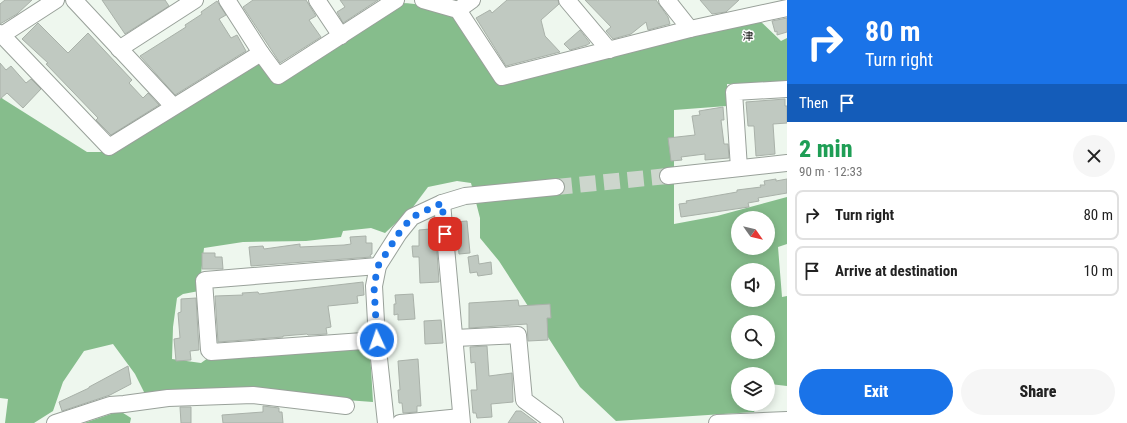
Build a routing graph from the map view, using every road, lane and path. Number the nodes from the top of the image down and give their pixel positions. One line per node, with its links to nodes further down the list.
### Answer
1 (56, 0): 14 (street)
2 (74, 0): 16 (street)
3 (194, 0): 16 (street)
4 (227, 0): 18 (street)
5 (317, 0): 15 (street)
6 (396, 0): 15 (street)
7 (423, 0): 12 (street)
8 (472, 0): 12 (street)
9 (567, 0): 17 (street)
10 (666, 0): 13 (street)
11 (787, 8): 13 (street)
12 (458, 10): 17 (street)
13 (690, 29): 17 (street)
14 (1, 34): 20 (street)
15 (341, 36): 18 (street)
16 (119, 49): 20 (street)
17 (609, 50)
18 (261, 53): 20 (street)
19 (787, 89): 22 (street)
20 (173, 106)
21 (787, 163): 22 (street)
22 (739, 168): 23 (street)
23 (668, 176)
24 (556, 187): 25 (street)
25 (442, 203): 26 (street); 27 (street)
26 (378, 266): 28 (street); 28 (street)
27 (455, 338): 30 (street); 35 (street)
28 (377, 340): 33 (street)
29 (346, 406): 32 (street)
30 (462, 420): 34 (street)
31 (787, 420): 36 (street)
32 (55, 423)
33 (386, 423)
34 (400, 423)
35 (555, 423)
36 (717, 423)

